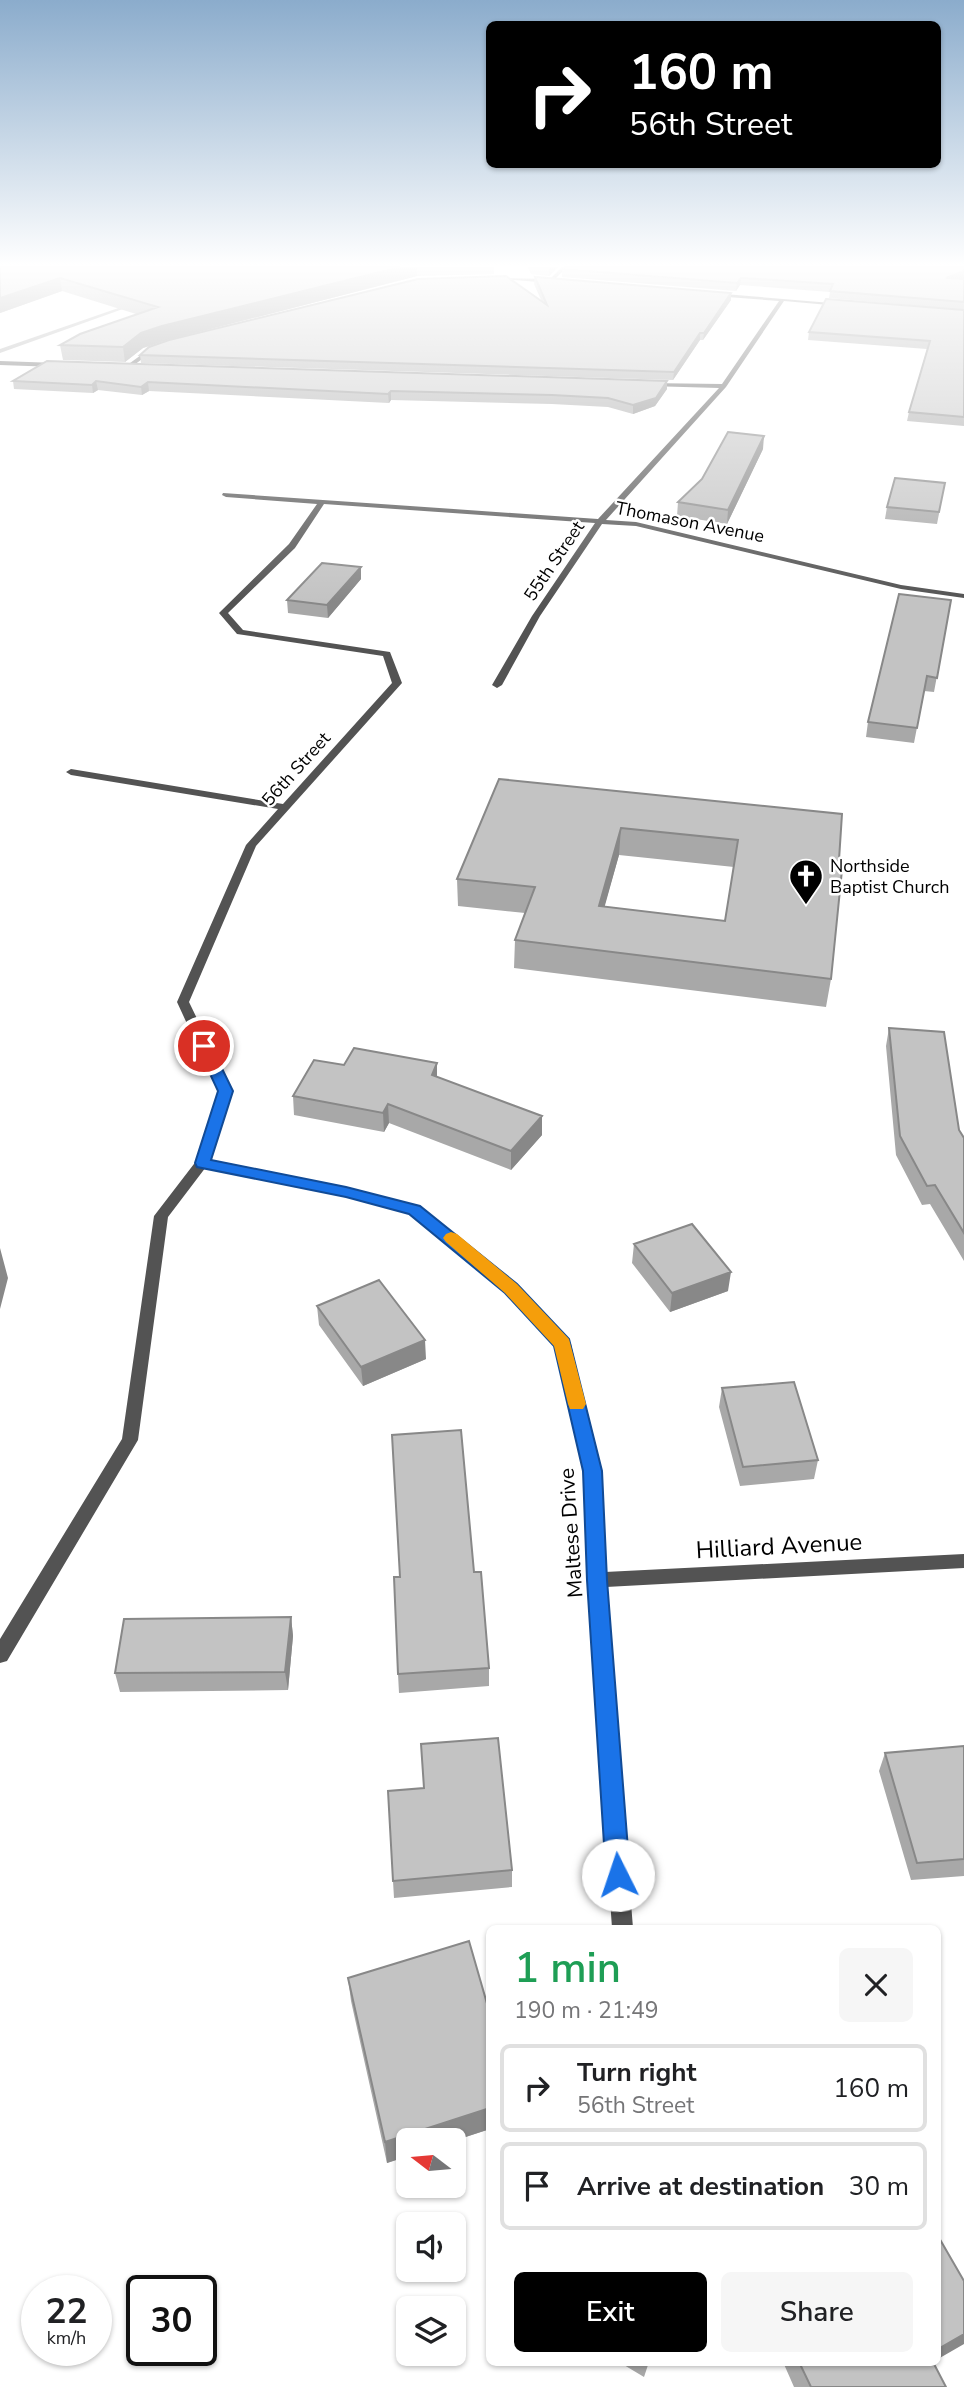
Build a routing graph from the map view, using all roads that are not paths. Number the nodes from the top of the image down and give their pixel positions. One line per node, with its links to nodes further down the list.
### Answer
1 (728, 378): 3 (street, 55th Street)
2 (640, 383): 3 (street)
3 (723, 386): 6 (street, 55th Street)
4 (226, 495): 5 (street, Thomason Avenue)
5 (322, 501): 6 (street, Thomason Avenue); 10 (street, 56th Street)
6 (601, 520): 7 (street, Thomason Avenue); 8 (street, 55th Street)
7 (964, 596)
8 (496, 685)
9 (72, 772): 10 (street)
10 (285, 807): 11 (street, 56th Street)
11 (202, 1163): 13 (street, Maltese Drive); 14 (street)
12 (964, 1561): 13 (street, Hilliard Avenue)
13 (597, 1580): 15 (street, Maltese Drive)
14 (0, 1655)
15 (622, 1925)

